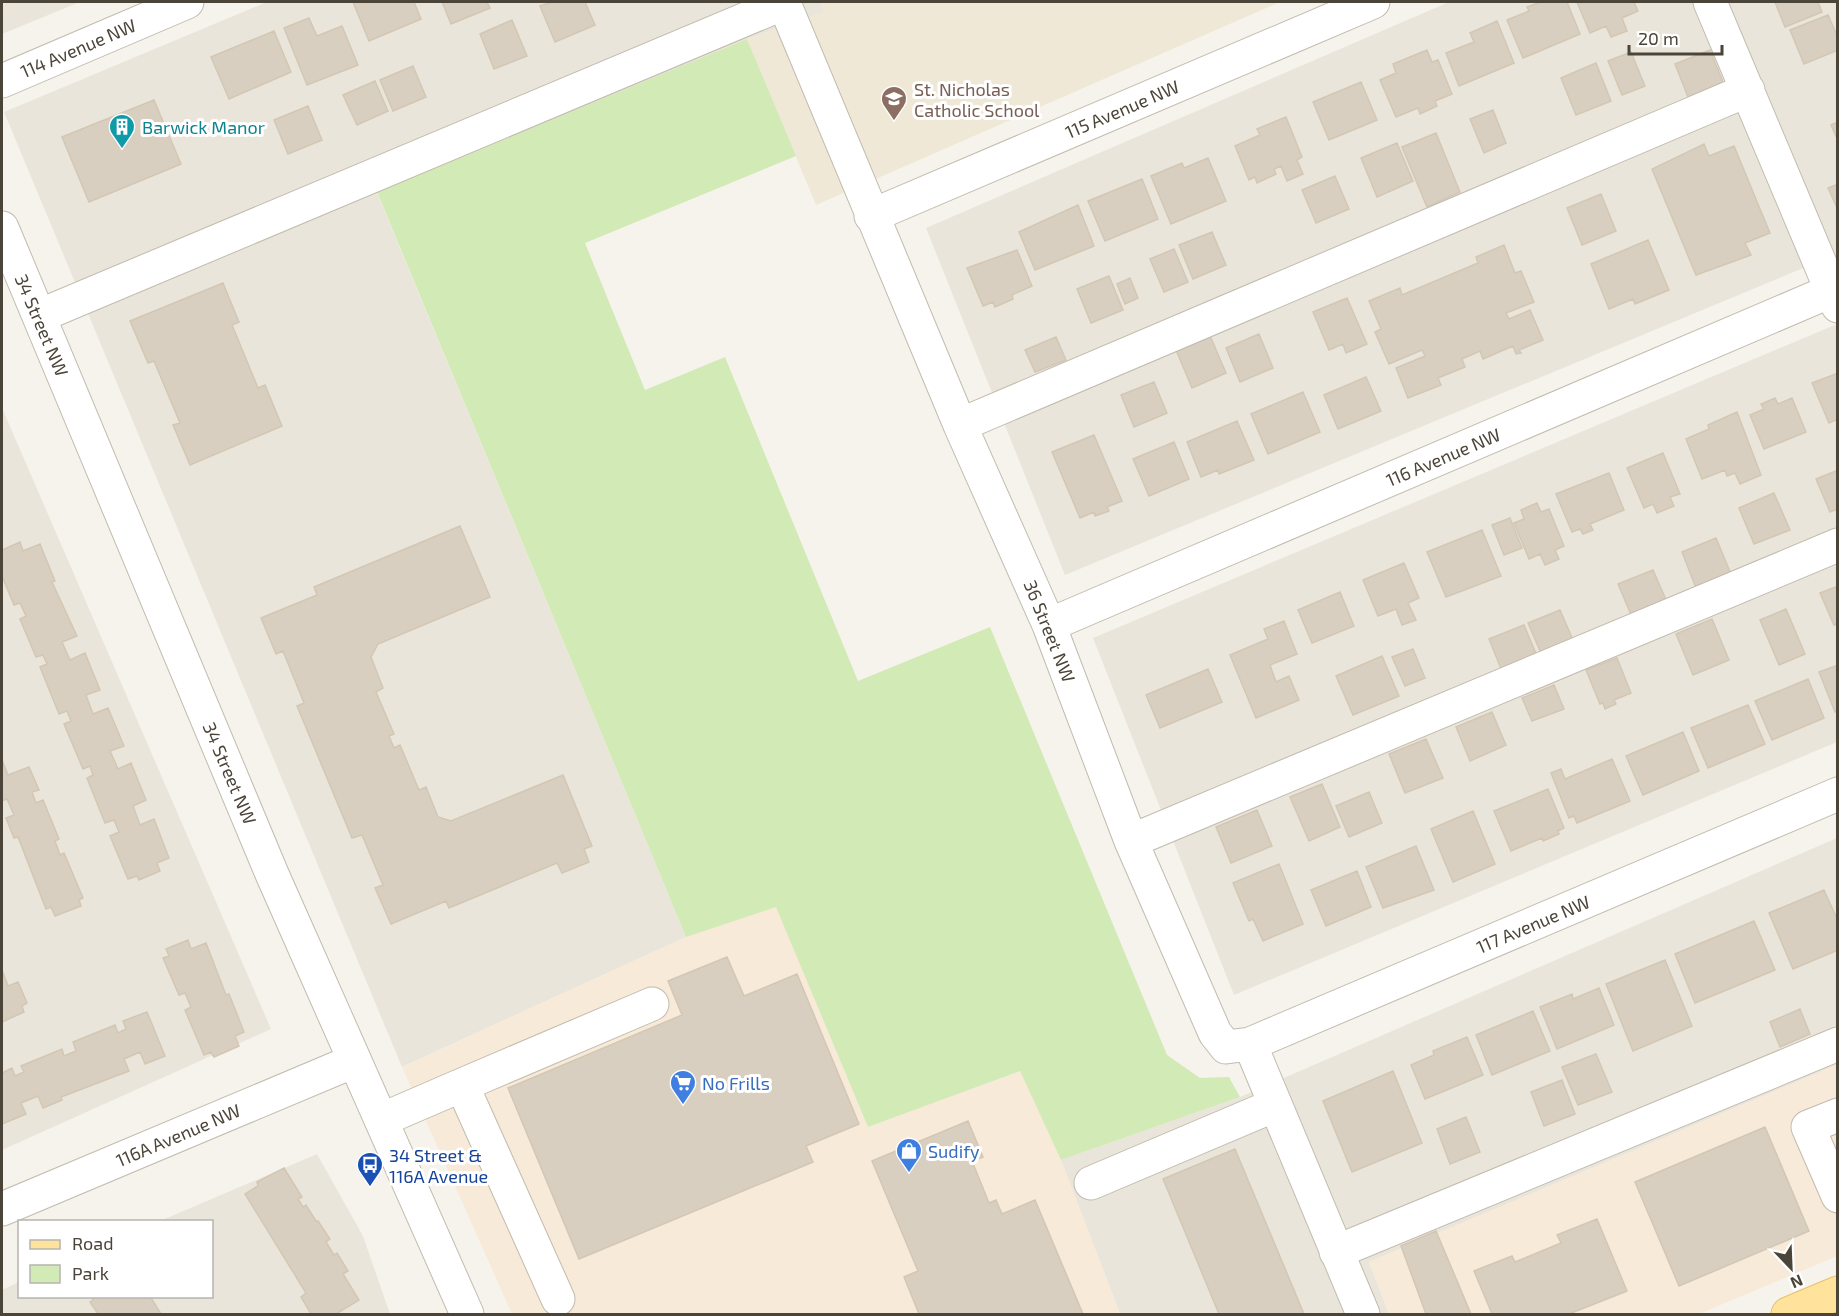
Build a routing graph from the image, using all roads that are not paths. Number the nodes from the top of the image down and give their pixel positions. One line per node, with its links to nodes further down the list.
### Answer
1 (1373, 2): 6 (street, 115 Avenue NW)
2 (1710, 2): 5 (street)
3 (168, 5): 4 (street, 114 Avenue NW)
4 (2, 81)
5 (1748, 90): 8 (street); 10 (street)
6 (871, 216): 9 (street, 36 Street NW); 10 (street, 36 Street NW)
7 (2, 228): 9 (street, 34 Street NW)
8 (1835, 295): 12 (street, 116 Avenue NW)
9 (39, 316): 18 (street, 34 Street NW)
10 (960, 425): 12 (street, 36 Street NW)
11 (1838, 545): 14 (street)
12 (1049, 625): 14 (street, 36 Street NW)
13 (1838, 794): 17 (street, 117 Avenue NW)
14 (1131, 841): 17 (street, 36 Street NW)
15 (652, 1004): 19 (street)
16 (1838, 1044): 26 (street)
17 (1238, 1045): 20 (street, 36 Street NW)
18 (354, 1061): 22 (street, 34 Street NW); 25 (street, 116A Avenue NW)
19 (462, 1085): 22 (street); 28 (street)
20 (1275, 1105): 23 (street); 26 (street, 36 Street NW)
21 (1838, 1115): 24 (street)
22 (381, 1120): 29 (street, 34 Street NW)
23 (1091, 1183)
24 (1838, 1196)
25 (2, 1209)
26 (1336, 1252): 30 (street, 36 Street NW)
27 (1838, 1293): 31 (main road)
28 (558, 1299)
29 (467, 1314)
30 (1363, 1314)
31 (1788, 1314)

